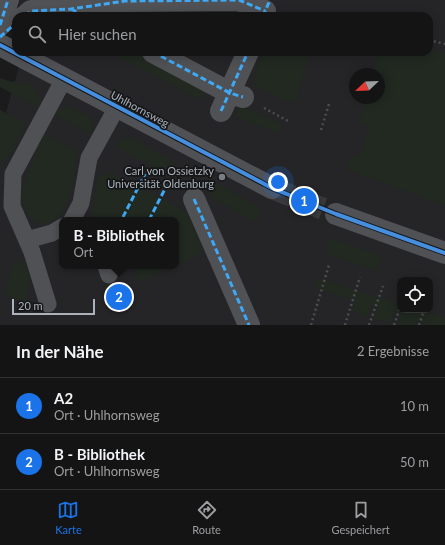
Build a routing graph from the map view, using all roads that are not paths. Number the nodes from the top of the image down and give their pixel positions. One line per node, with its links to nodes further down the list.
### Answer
1 (8, 0): 6 (street)
2 (143, 0): 3 (street); 5 (street)
3 (266, 9)
4 (30, 12): 5 (street)
5 (78, 12)
6 (0, 26)
7 (12, 26): 8 (street)
8 (0, 37)
9 (0, 45): 10 (street, Uhlhornsweg)
10 (12, 51)
11 (21, 56): 14 (street, Uhlhornsweg)
12 (159, 56): 13 (street)
13 (247, 56)
14 (64, 79): 15 (street, Uhlhornsweg); 16 (lane)
15 (117, 107): 17 (street, Uhlhornsweg); 20 (lane)
16 (7, 174): 22 (lane)
17 (272, 188)
18 (194, 199): 25 (street)
19 (336, 214): 23 (street)
20 (74, 217)
21 (59, 229): 22 (lane)
22 (27, 240): 24 (lane)
23 (445, 253)
24 (48, 304)
25 (249, 325)

